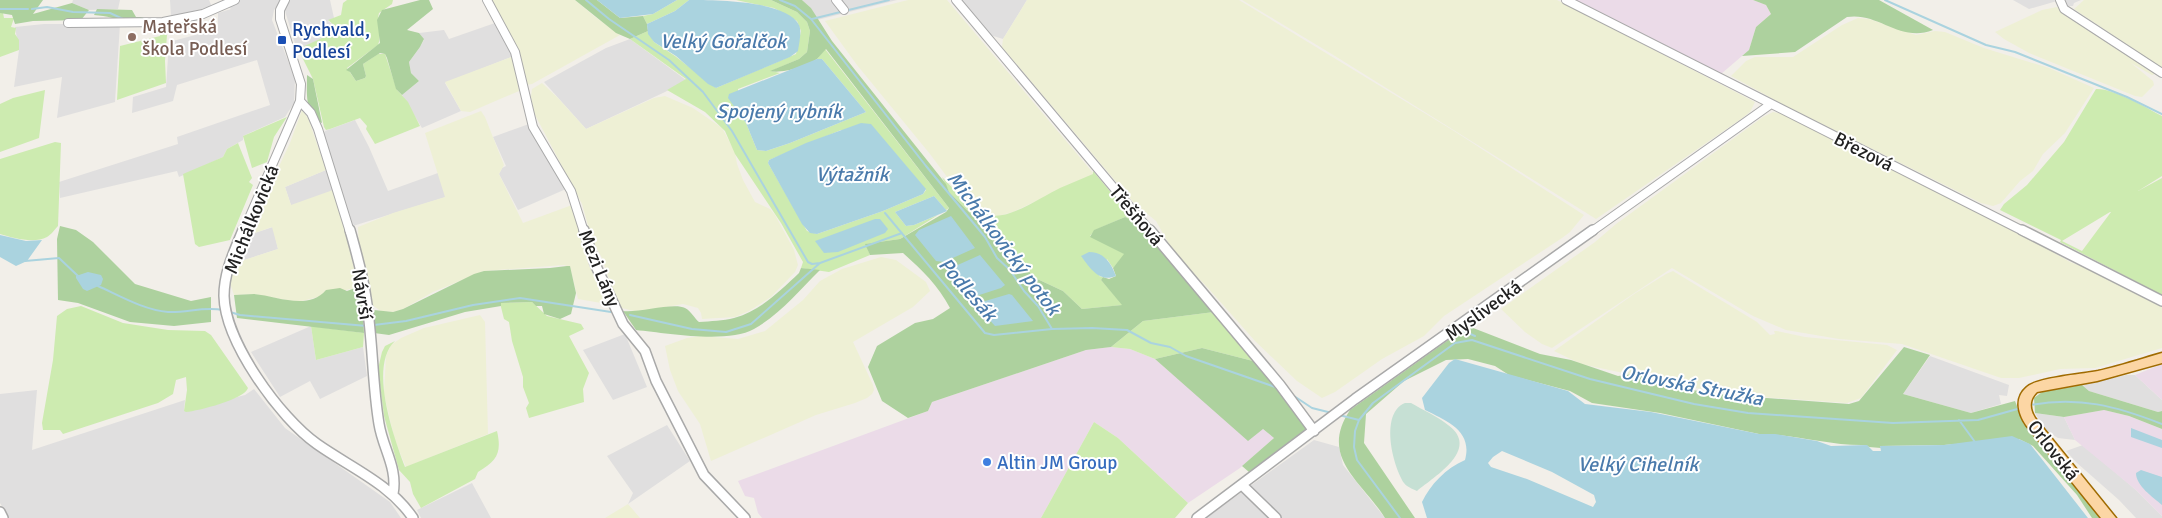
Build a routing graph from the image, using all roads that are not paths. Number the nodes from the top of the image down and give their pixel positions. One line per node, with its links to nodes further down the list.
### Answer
1 (235, 0): 9 (street)
2 (285, 0): 11 (street, Michálkovická)
3 (488, 0): 21 (street, Mezi Lány)
4 (836, 0): 8 (street)
5 (956, 0): 15 (street, Třešňová)
6 (1566, 0): 12 (street, Březová)
7 (2061, 0): 10 (street)
8 (844, 10)
9 (68, 23)
10 (2162, 73)
11 (300, 101): 17 (street, Návrší); 17 (street, Michálkovická)
12 (1770, 104): 13 (street, Březová); 15 (street, Myslivecká)
13 (2162, 301)
14 (2162, 358): 24 (main road, Orlovská)
15 (1314, 431): 16 (street, Myslivecká)
16 (1242, 485): 22 (street, Myslivecká); 23 (street)
17 (393, 494): 20 (street, Michálkovická)
18 (0, 512): 19 (street)
19 (3, 518)
20 (413, 518)
21 (745, 518)
22 (1197, 518)
23 (1276, 518)
24 (2109, 518)

